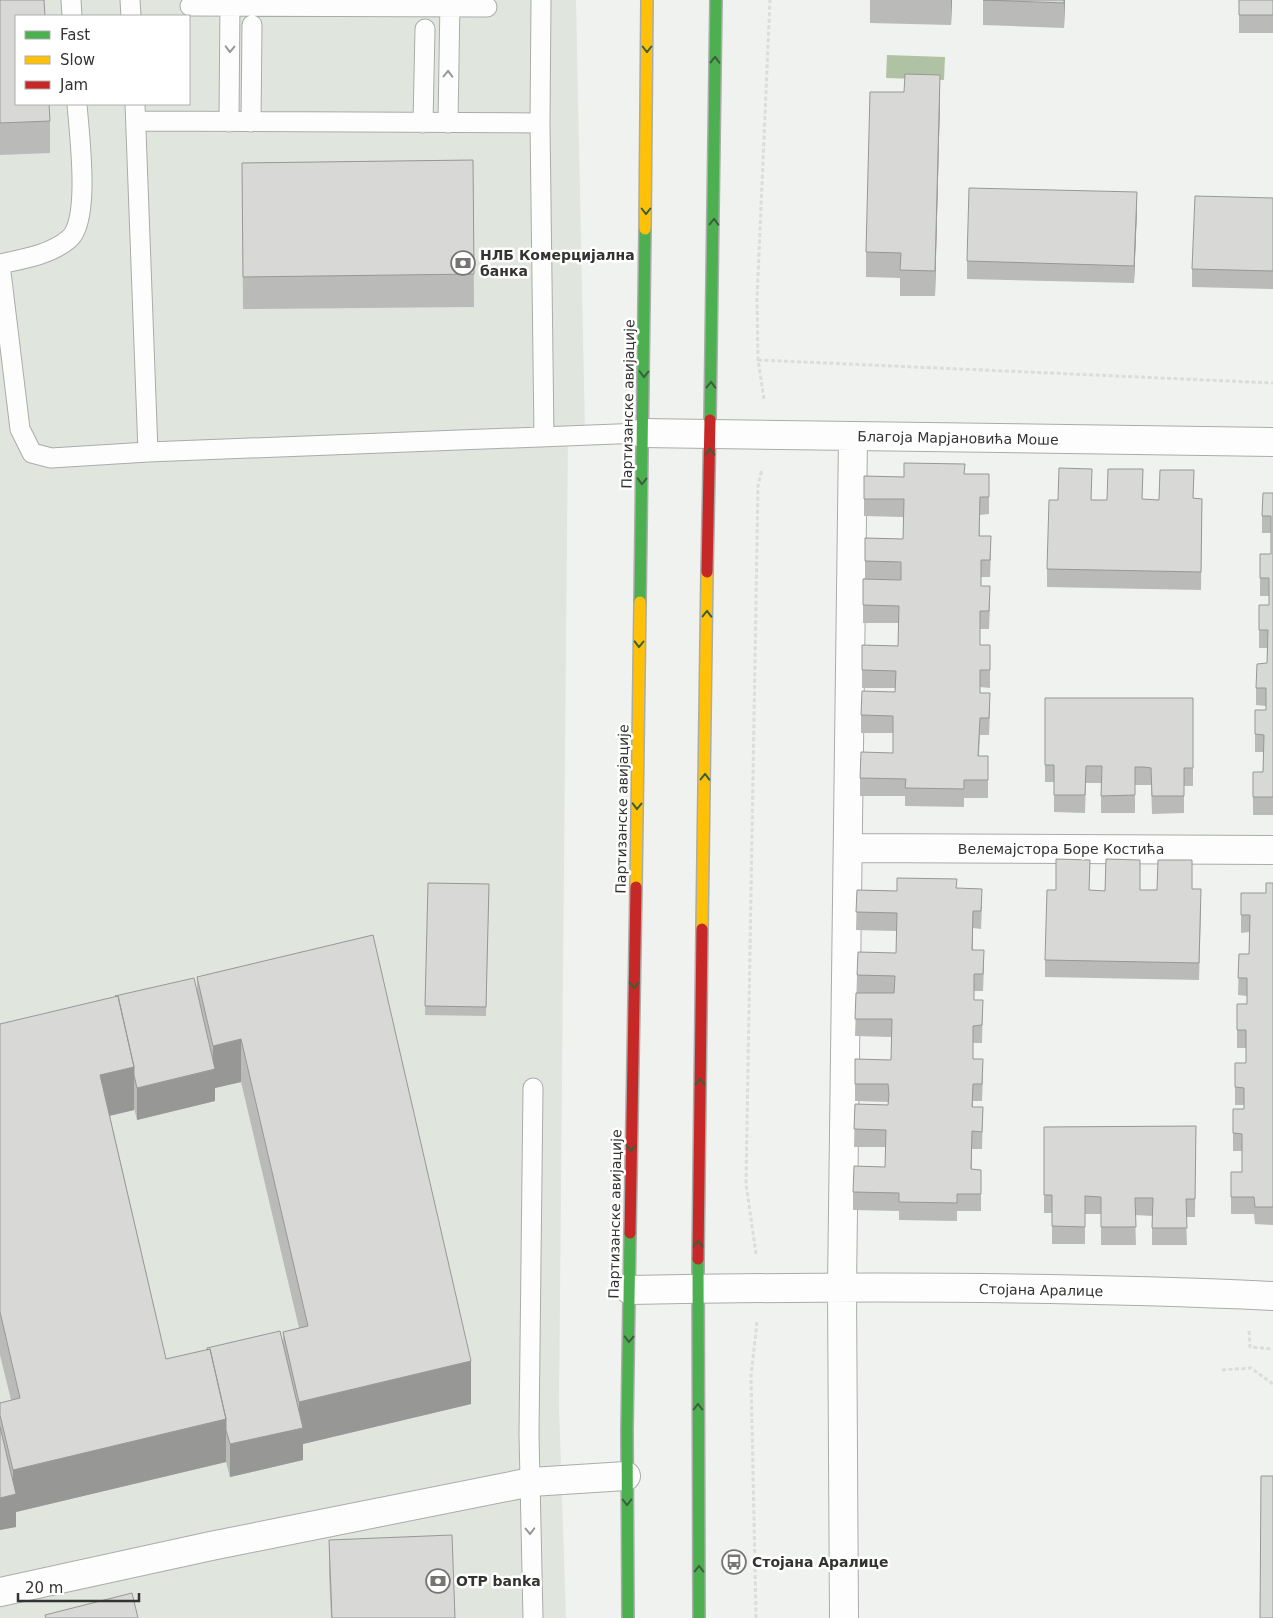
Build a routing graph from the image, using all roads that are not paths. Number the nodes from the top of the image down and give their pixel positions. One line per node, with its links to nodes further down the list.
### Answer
1 (71, 0): 10 (lane)
2 (130, 0): 11 (lane)
3 (541, 0): 20 (lane)
4 (647, 0): 22 (main road, Партизанске авијације, one-way to 22)
5 (716, 0): 23 (main road, one-way to 5)
6 (230, 3): 7 (lane); 8 (lane); 16 (lane, one-way to 16)
7 (450, 4): 9 (lane); 19 (lane, one-way to 7)
8 (190, 6)
9 (487, 7)
10 (72, 15)
11 (131, 15)
12 (252, 25): 17 (lane)
13 (425, 30): 18 (lane)
14 (77, 105): 21 (lane)
15 (135, 112): 16 (lane); 27 (lane)
16 (229, 122): 17 (lane)
17 (251, 122): 18 (lane)
18 (423, 123): 19 (lane)
19 (448, 123): 20 (lane)
20 (540, 124): 24 (lane)
21 (0, 264): 27 (lane)
22 (642, 433): 23 (street, Благоја Марјановића Моше); 24 (lane); 33 (main road, Партизанске авијације, one-way to 33)
23 (710, 433): 25 (street, Благоја Марјановића Моше); 32 (main road, one-way to 23)
24 (544, 437): 27 (lane)
25 (853, 437): 26 (street, Благоја Марјановића Моше); 28 (street)
26 (1273, 442)
27 (148, 452)
28 (849, 848): 29 (street, Велемајстора Боре Костића); 31 (street)
29 (1273, 850)
30 (533, 1088): 36 (lane)
31 (842, 1288): 32 (street, Стојана Аралице); 34 (street, Стојана Аралице); 41 (street)
32 (698, 1289): 33 (street, Стојана Аралице); 40 (main road, one-way to 32)
33 (630, 1290): 35 (main road, Партизанске авијације, one-way to 35)
34 (1273, 1296)
35 (626, 1476): 36 (street); 39 (main road, Партизанске авијације, one-way to 39)
36 (530, 1482): 37 (street); 38 (lane, one-way to 38)
37 (0, 1592)
38 (533, 1618)
39 (628, 1618)
40 (699, 1618)
41 (844, 1618)

